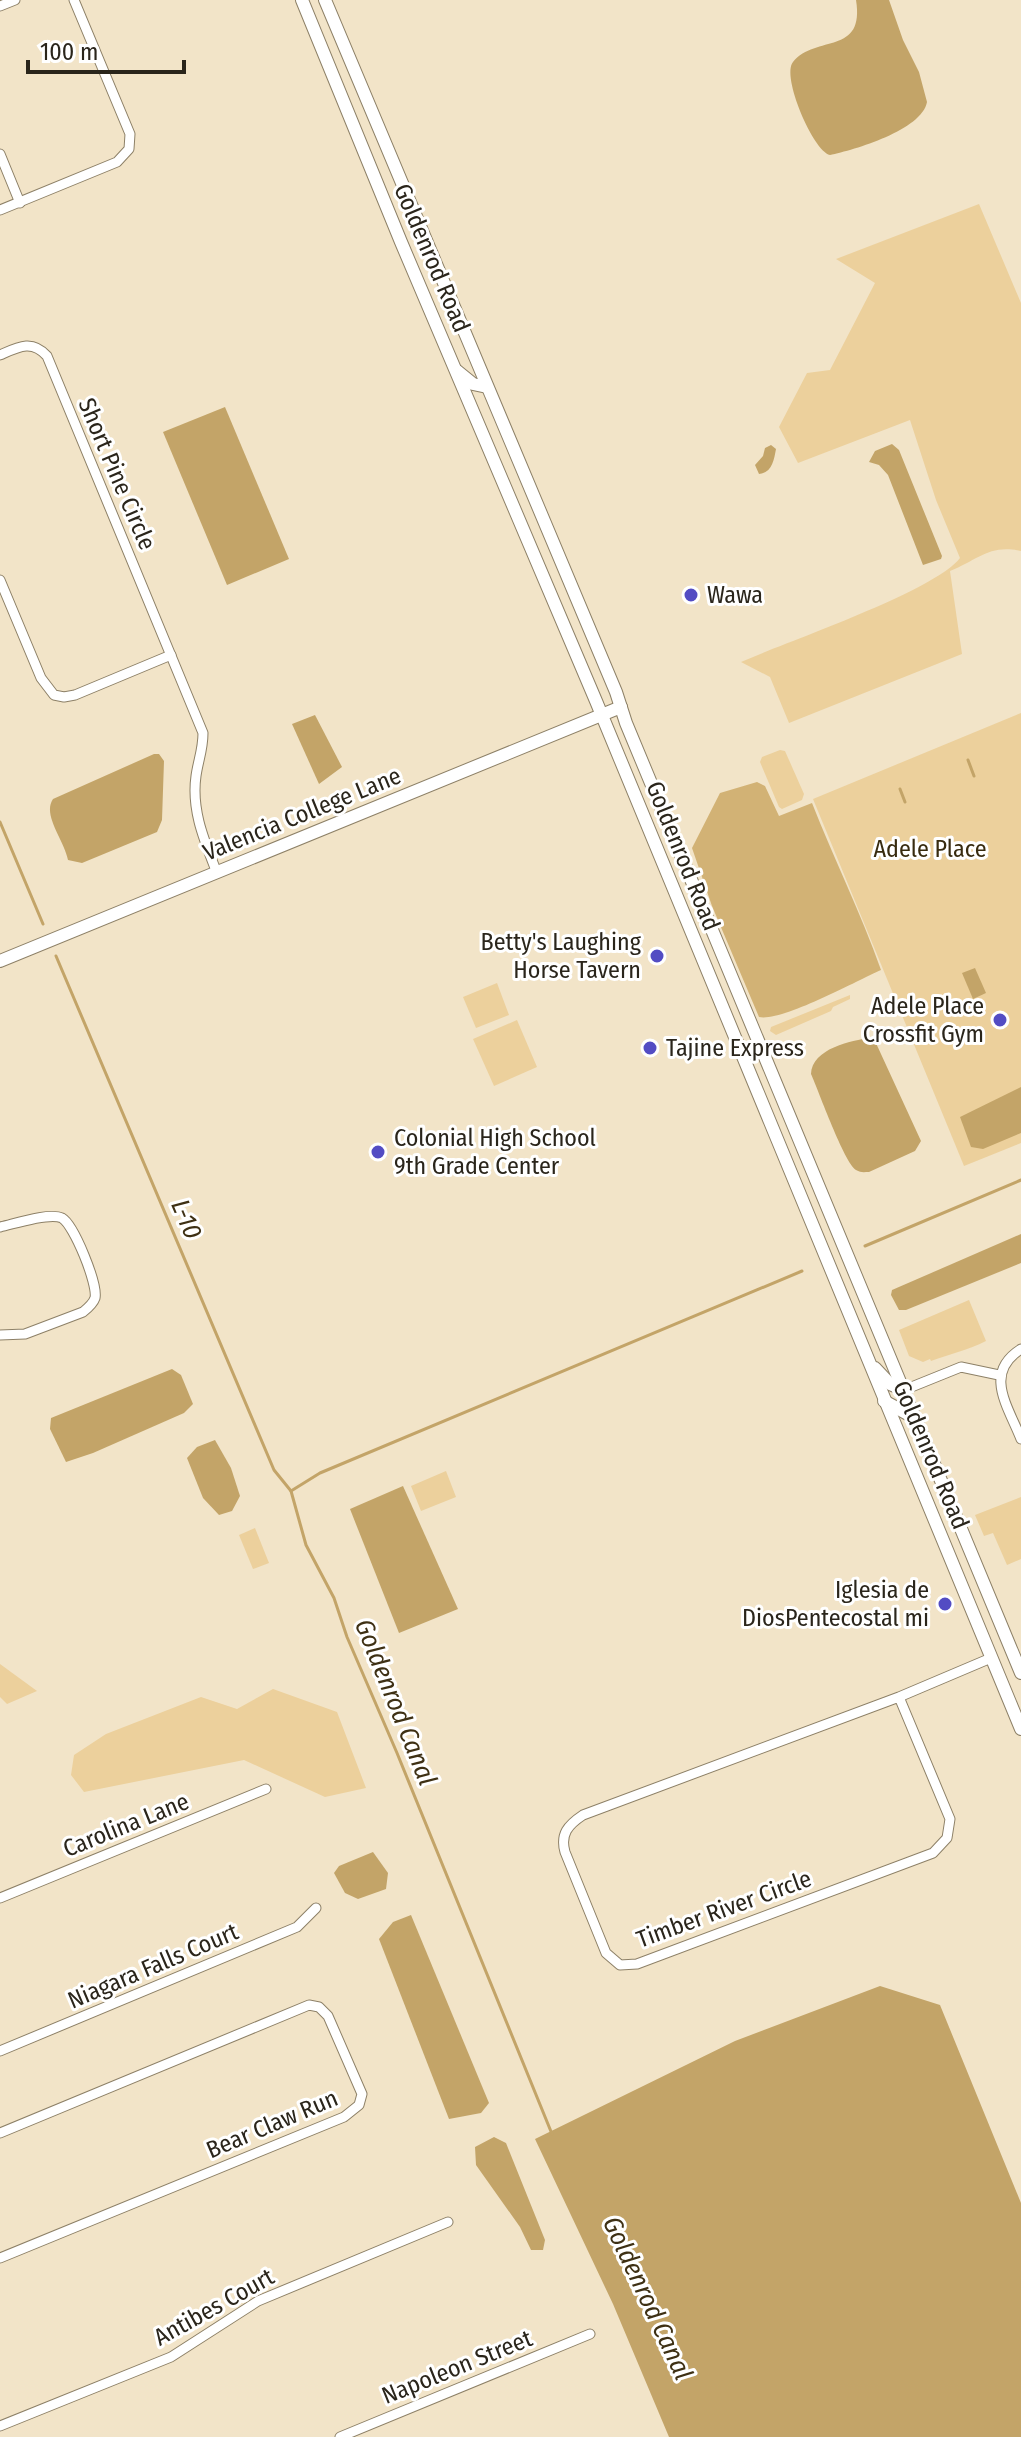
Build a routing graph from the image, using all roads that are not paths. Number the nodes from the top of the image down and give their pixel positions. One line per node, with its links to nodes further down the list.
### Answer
1 (15, 0): 4 (street)
2 (74, 0): 10 (street)
3 (325, 0): 6 (main road, Goldenrod Road)
4 (0, 6)
5 (305, 6): 6 (main road); 7 (main road, Goldenrod Road)
6 (335, 26): 8 (main road, Goldenrod Road)
7 (317, 35): 8 (main road); 13 (main road, Goldenrod Road)
8 (347, 55): 14 (main road, Goldenrod Road)
9 (0, 154): 10 (street)
10 (20, 203): 11 (street)
11 (0, 210)
12 (0, 355): 16 (street, Short Pine Circle)
13 (455, 369): 14 (main road); 18 (main road, Goldenrod Road)
14 (487, 387): 17 (main road, Goldenrod Road)
15 (0, 580): 16 (street)
16 (171, 655): 19 (street, Short Pine Circle)
17 (621, 707): 18 (main road, Valencia College Lane); 22 (main road, Goldenrod Road)
18 (602, 715): 19 (main road, Valencia College Lane); 21 (main road, Goldenrod Road)
19 (217, 873): 20 (main road, Valencia College Lane)
20 (0, 961)
21 (738, 1050): 22 (main road); 26 (main road, Goldenrod Road)
22 (767, 1064): 28 (main road, Goldenrod Road)
23 (0, 1227): 24 (street)
24 (0, 1335)
25 (1021, 1349): 27 (street)
26 (869, 1364): 28 (main road); 29 (main road, Goldenrod Road)
27 (999, 1375): 28 (street); 31 (street)
28 (904, 1390): 30 (main road, Goldenrod Road)
29 (884, 1401): 30 (main road); 33 (main road, Goldenrod Road)
30 (915, 1418): 32 (main road, Goldenrod Road)
31 (1021, 1439)
32 (1016, 1647): 34 (main road, Goldenrod Road)
33 (991, 1658): 35 (street, Timber River Circle); 36 (main road, Goldenrod Road)
34 (1021, 1673)
35 (899, 1697): 35 (street, Timber River Circle)
36 (1021, 1729)
37 (266, 1789): 38 (street, Carolina Lane)
38 (0, 1898)
39 (316, 1908): 40 (street, Niagara Falls Court)
40 (0, 2051)
41 (0, 2133): 43 (street, Bear Claw Run)
42 (448, 2222): 45 (street, Antibes Court)
43 (0, 2258)
44 (590, 2334): 46 (street, Napoleon Street)
45 (0, 2426)
46 (340, 2437)

